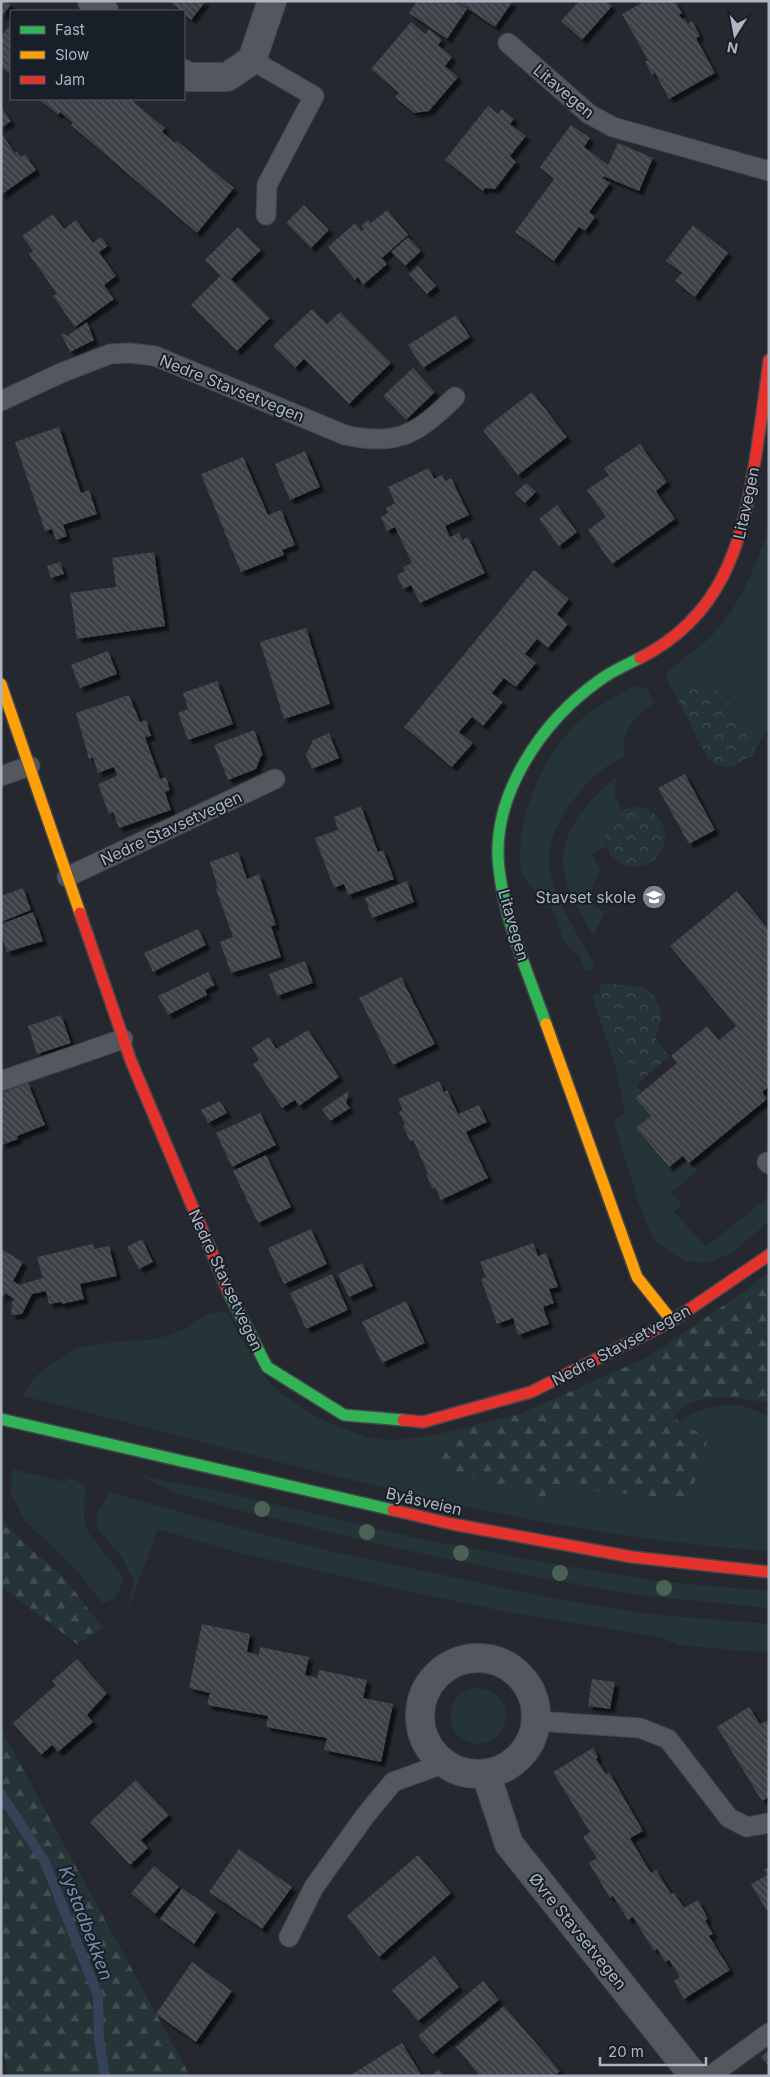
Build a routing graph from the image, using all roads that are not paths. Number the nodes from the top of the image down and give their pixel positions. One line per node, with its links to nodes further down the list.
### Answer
1 (92, 1): 3 (street)
2 (272, 1): 5 (street)
3 (103, 10)
4 (508, 43): 7 (lane, Litavegen)
5 (252, 60): 6 (street); 8 (lane)
6 (185, 75)
7 (769, 171)
8 (266, 215)
9 (769, 360): 20 (street, Litavegen)
10 (455, 397): 11 (lane, Nedre Stavsetvegen)
11 (1, 402)
12 (1, 684): 13 (street, Nedre Stavsetvegen)
13 (30, 766): 14 (lane); 16 (street, Nedre Stavsetvegen)
14 (1, 776)
15 (275, 779): 16 (lane, Nedre Stavsetvegen)
16 (67, 877): 17 (street, Nedre Stavsetvegen)
17 (123, 1039): 18 (lane); 20 (street, Nedre Stavsetvegen)
18 (1, 1081)
19 (769, 1256): 20 (street, Nedre Stavsetvegen)
20 (672, 1321)
21 (1, 1419): 22 (street, Byåsveien)
22 (769, 1572)
23 (536, 1721): 24 (street); 25 (street); 26 (lane)
24 (445, 1763): 25 (street); 27 (lane)
25 (486, 1774): 29 (street, Øvre Stavsetvegen)
26 (769, 1823)
27 (289, 1937)
28 (769, 2033): 30 (lane)
29 (694, 2076)
30 (710, 2076)

